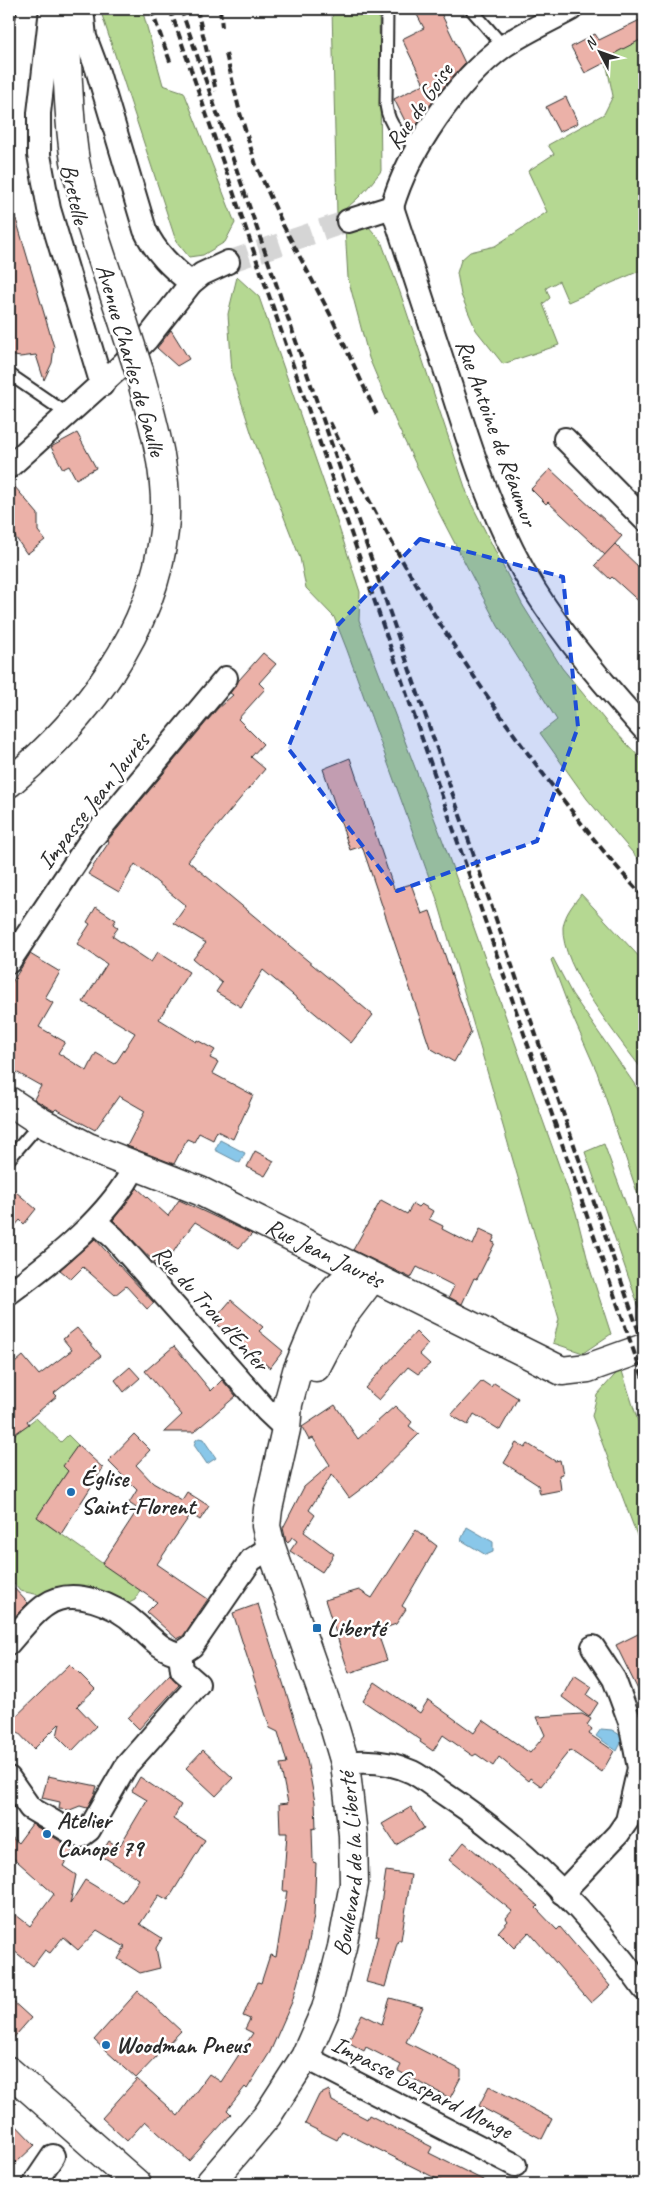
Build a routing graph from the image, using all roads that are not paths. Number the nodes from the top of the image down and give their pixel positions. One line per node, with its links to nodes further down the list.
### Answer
1 (10, 9): 8 (lane)
2 (51, 9): 16 (street, Bretelle)
3 (64, 9): 23 (street, Avenue Charles de Gaulle, bridge)
4 (82, 9): 14 (street)
5 (387, 9): 10 (lane)
6 (471, 9): 9 (lane)
7 (571, 9): 9 (street, Rue de Goise)
8 (9, 17)
9 (504, 47): 10 (street, Rue de Goise)
10 (419, 147): 11 (street, Rue de Goise)
11 (392, 207): 12 (street); 22 (street, Rue Antoine de Réaumur)
12 (348, 221)
13 (228, 262): 14 (street)
14 (190, 283): 16 (street)
15 (9, 374): 17 (lane)
16 (102, 385): 17 (street)
17 (69, 415): 19 (street)
18 (564, 439): 20 (street)
19 (9, 467)
20 (642, 513)
21 (226, 678): 24 (street, Impasse Jean Jaurès)
22 (644, 729)
23 (9, 783)
24 (9, 962)
25 (9, 1101): 26 (street, Rue Jean Jaurès)
26 (41, 1122): 27 (lane); 28 (street, Rue Jean Jaurès)
27 (9, 1159)
28 (135, 1166): 29 (street); 30 (street, Rue Jean Jaurès)
29 (96, 1222): 32 (street); 35 (street, Rue du Trou d'Enfer)
30 (310, 1246): 31 (street, Rue Jean Jaurès); 33 (street, Boulevard de la Liberté)
31 (367, 1276): 33 (street, Boulevard de la Liberté); 34 (street, Rue Jean Jaurès); 35 (street, Boulevard de la Liberté)
32 (9, 1293)
33 (320, 1315): 35 (street, Boulevard de la Liberté)
34 (644, 1348)
35 (286, 1429): 36 (street, Boulevard de la Liberté)
36 (271, 1547): 39 (street); 40 (street, Boulevard de la Liberté)
37 (9, 1643): 39 (street)
38 (593, 1647): 42 (street)
39 (180, 1654): 41 (street)
40 (345, 1763): 42 (street); 44 (street, Boulevard de la Liberté)
41 (9, 1778)
42 (562, 1893): 43 (street)
43 (644, 1988)
44 (305, 2056): 47 (street, Impasse Gaspard Monge); 50 (street, Boulevard de la Liberté)
45 (9, 2072): 49 (street)
46 (53, 2156): 48 (street)
47 (516, 2165)
48 (34, 2184)
49 (137, 2184)
50 (209, 2184)

